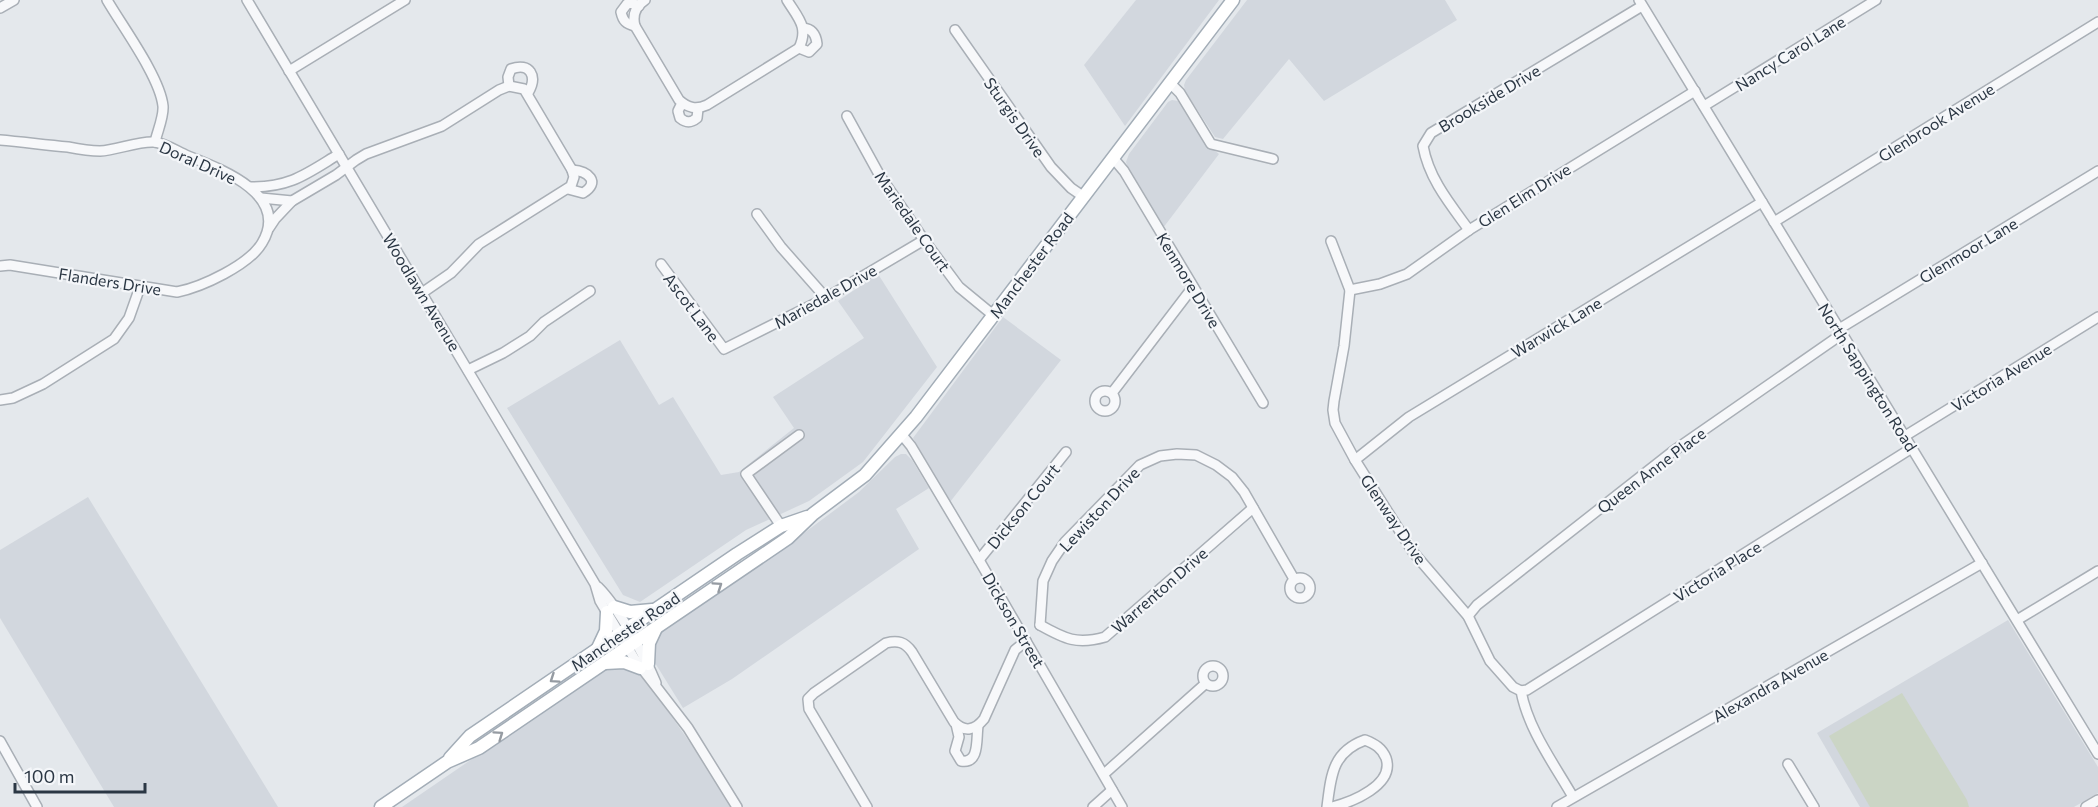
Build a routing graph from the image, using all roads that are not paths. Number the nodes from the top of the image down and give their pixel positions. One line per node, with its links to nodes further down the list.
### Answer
1 (14, 0): 10 (street)
2 (107, 0): 24 (street)
3 (247, 0): 16 (street, Woodlawn Avenue)
4 (405, 0): 16 (street)
5 (787, 0): 14 (street)
6 (1233, 0): 17 (main road, Manchester Road)
7 (1876, 0): 21 (street, Nancy Carol Lane)
8 (642, 3): 12 (street); 12 (street)
9 (1640, 3): 19 (street, North Sappington Road); 40 (street, Brookside Drive)
10 (0, 8)
11 (2098, 22): 38 (street, Glenbrook Avenue)
12 (635, 26): 15 (street)
13 (955, 30): 33 (street, Sturgis Drive)
14 (803, 32): 15 (street); 15 (street)
15 (799, 48)
16 (289, 71): 25 (street, Woodlawn Avenue)
17 (1170, 83): 26 (main road, Manchester Road); 27 (street)
18 (509, 86): 20 (street); 20 (street); 28 (street, Flanders Drive)
19 (1695, 91): 21 (street, North Sappington Road); 40 (street, Glen Elm Drive)
20 (528, 93): 29 (street)
21 (1704, 106): 36 (street, North Sappington Road)
22 (847, 116): 41 (street, Mariedale Court)
23 (0, 140): 24 (street, Doral Drive)
24 (155, 142): 31 (street, Doral Drive)
25 (339, 154): 28 (street, Woodlawn Avenue); 31 (street)
26 (1113, 158): 33 (main road, Manchester Road); 45 (street, Kenmore Drive)
27 (1274, 159)
28 (346, 166): 35 (street, Flanders Drive); 49 (street, Woodlawn Avenue)
29 (572, 170): 32 (street); 32 (street)
30 (2098, 171): 53 (street, Glenmoor Lane)
31 (251, 187): 34 (street)
32 (568, 189): 49 (street)
33 (1084, 197): 51 (main road, Manchester Road)
34 (261, 198): 35 (street); 39 (street)
35 (292, 201): 39 (street, Flanders Drive)
36 (1762, 201): 38 (street, North Sappington Road); 64 (street, Warwick Lane)
37 (757, 214): 50 (street)
38 (1774, 222): 53 (street, North Sappington Road)
39 (268, 229): 46 (street, Flanders Drive)
40 (1469, 230): 47 (street, Glen Elm Drive)
41 (924, 240): 50 (street, Mariedale Drive); 51 (street, Mariedale Court)
42 (1331, 241): 47 (street, Glenway Drive)
43 (661, 264): 54 (street, Ascot Lane)
44 (0, 266): 46 (street, Flanders Drive)
45 (1193, 287): 56 (street); 58 (street, Kenmore Drive)
46 (140, 288): 57 (street)
47 (1350, 290): 64 (street, Glenway Drive)
48 (590, 291): 55 (street)
49 (422, 293): 55 (street, Woodlawn Avenue)
50 (826, 298): 54 (street, Mariedale Drive)
51 (993, 315): 60 (main road, Manchester Road)
52 (2098, 317): 61 (street, Victoria Avenue)
53 (1840, 332): 61 (street, North Sappington Road); 74 (street, Queen Anne Place)
54 (724, 349)
55 (468, 369): 72 (street, Woodlawn Avenue)
56 (1112, 393)
57 (0, 400)
58 (1263, 403)
59 (799, 435): 67 (street)
60 (902, 435): 66 (main road, Manchester Road); 68 (street, Dickson Street)
61 (1905, 436): 62 (street, North Sappington Road)
62 (1912, 448): 69 (street, North Sappington Road); 85 (street, Victoria Place)
63 (1066, 452): 68 (street, Dickson Court)
64 (1355, 460): 74 (street, Glenway Drive)
65 (1252, 507): 71 (street, Lewiston Drive); 76 (street, Warrenton Drive); 76 (street, Lewiston Drive)
66 (813, 514): 67 (main road, Manchester Road); 77 (main road, Manchester Road, one-way to 66)
67 (781, 526): 73 (main road, Manchester Road)
68 (979, 560): 79 (street, Dickson Street)
69 (1982, 563): 75 (street, North Sappington Road); 94 (street, Alexandra Avenue)
70 (2098, 571): 75 (street)
71 (1294, 579)
72 (610, 609): 73 (main road); 78 (street, Woodlawn Avenue); 81 (main road)
73 (656, 610): 78 (main road, Manchester Road)
74 (1468, 616): 85 (street, Glenway Drive)
75 (2017, 621): 89 (street, North Sappington Road)
76 (1040, 626): 79 (street)
77 (656, 627): 80 (main road, Manchester Road); 83 (main road)
78 (624, 632): 80 (street, Woodlawn Avenue); 81 (main road, Manchester Road)
79 (1024, 638): 87 (street); 92 (street, Dickson Street)
80 (631, 644): 82 (main road, Manchester Road); 83 (street, Woodlawn Avenue)
81 (597, 650): 90 (main road, Manchester Road, one-way to 90)
82 (604, 663): 83 (main road); 90 (main road, Manchester Road, one-way to 82)
83 (644, 666): 98 (street, Woodlawn Avenue)
84 (1205, 684): 92 (street)
85 (1521, 691): 94 (street)
86 (956, 724): 87 (street); 87 (street); 99 (street)
87 (978, 726)
88 (0, 741): 96 (street)
89 (2098, 754)
90 (447, 762): 97 (main road, Manchester Road)
91 (1788, 764): 105 (street)
92 (1104, 774): 93 (street, Dickson Street)
93 (1112, 790): 100 (street); 101 (street, Dickson Street)
94 (1573, 798): 104 (street, Alexandra Avenue)
95 (2098, 800): 106 (street)
96 (37, 807)
97 (381, 807)
98 (737, 807)
99 (867, 807)
100 (1093, 807)
101 (1122, 807)
102 (1327, 807): 103 (street)
103 (1332, 807)
104 (1557, 807)
105 (1814, 807)
106 (2086, 807)

